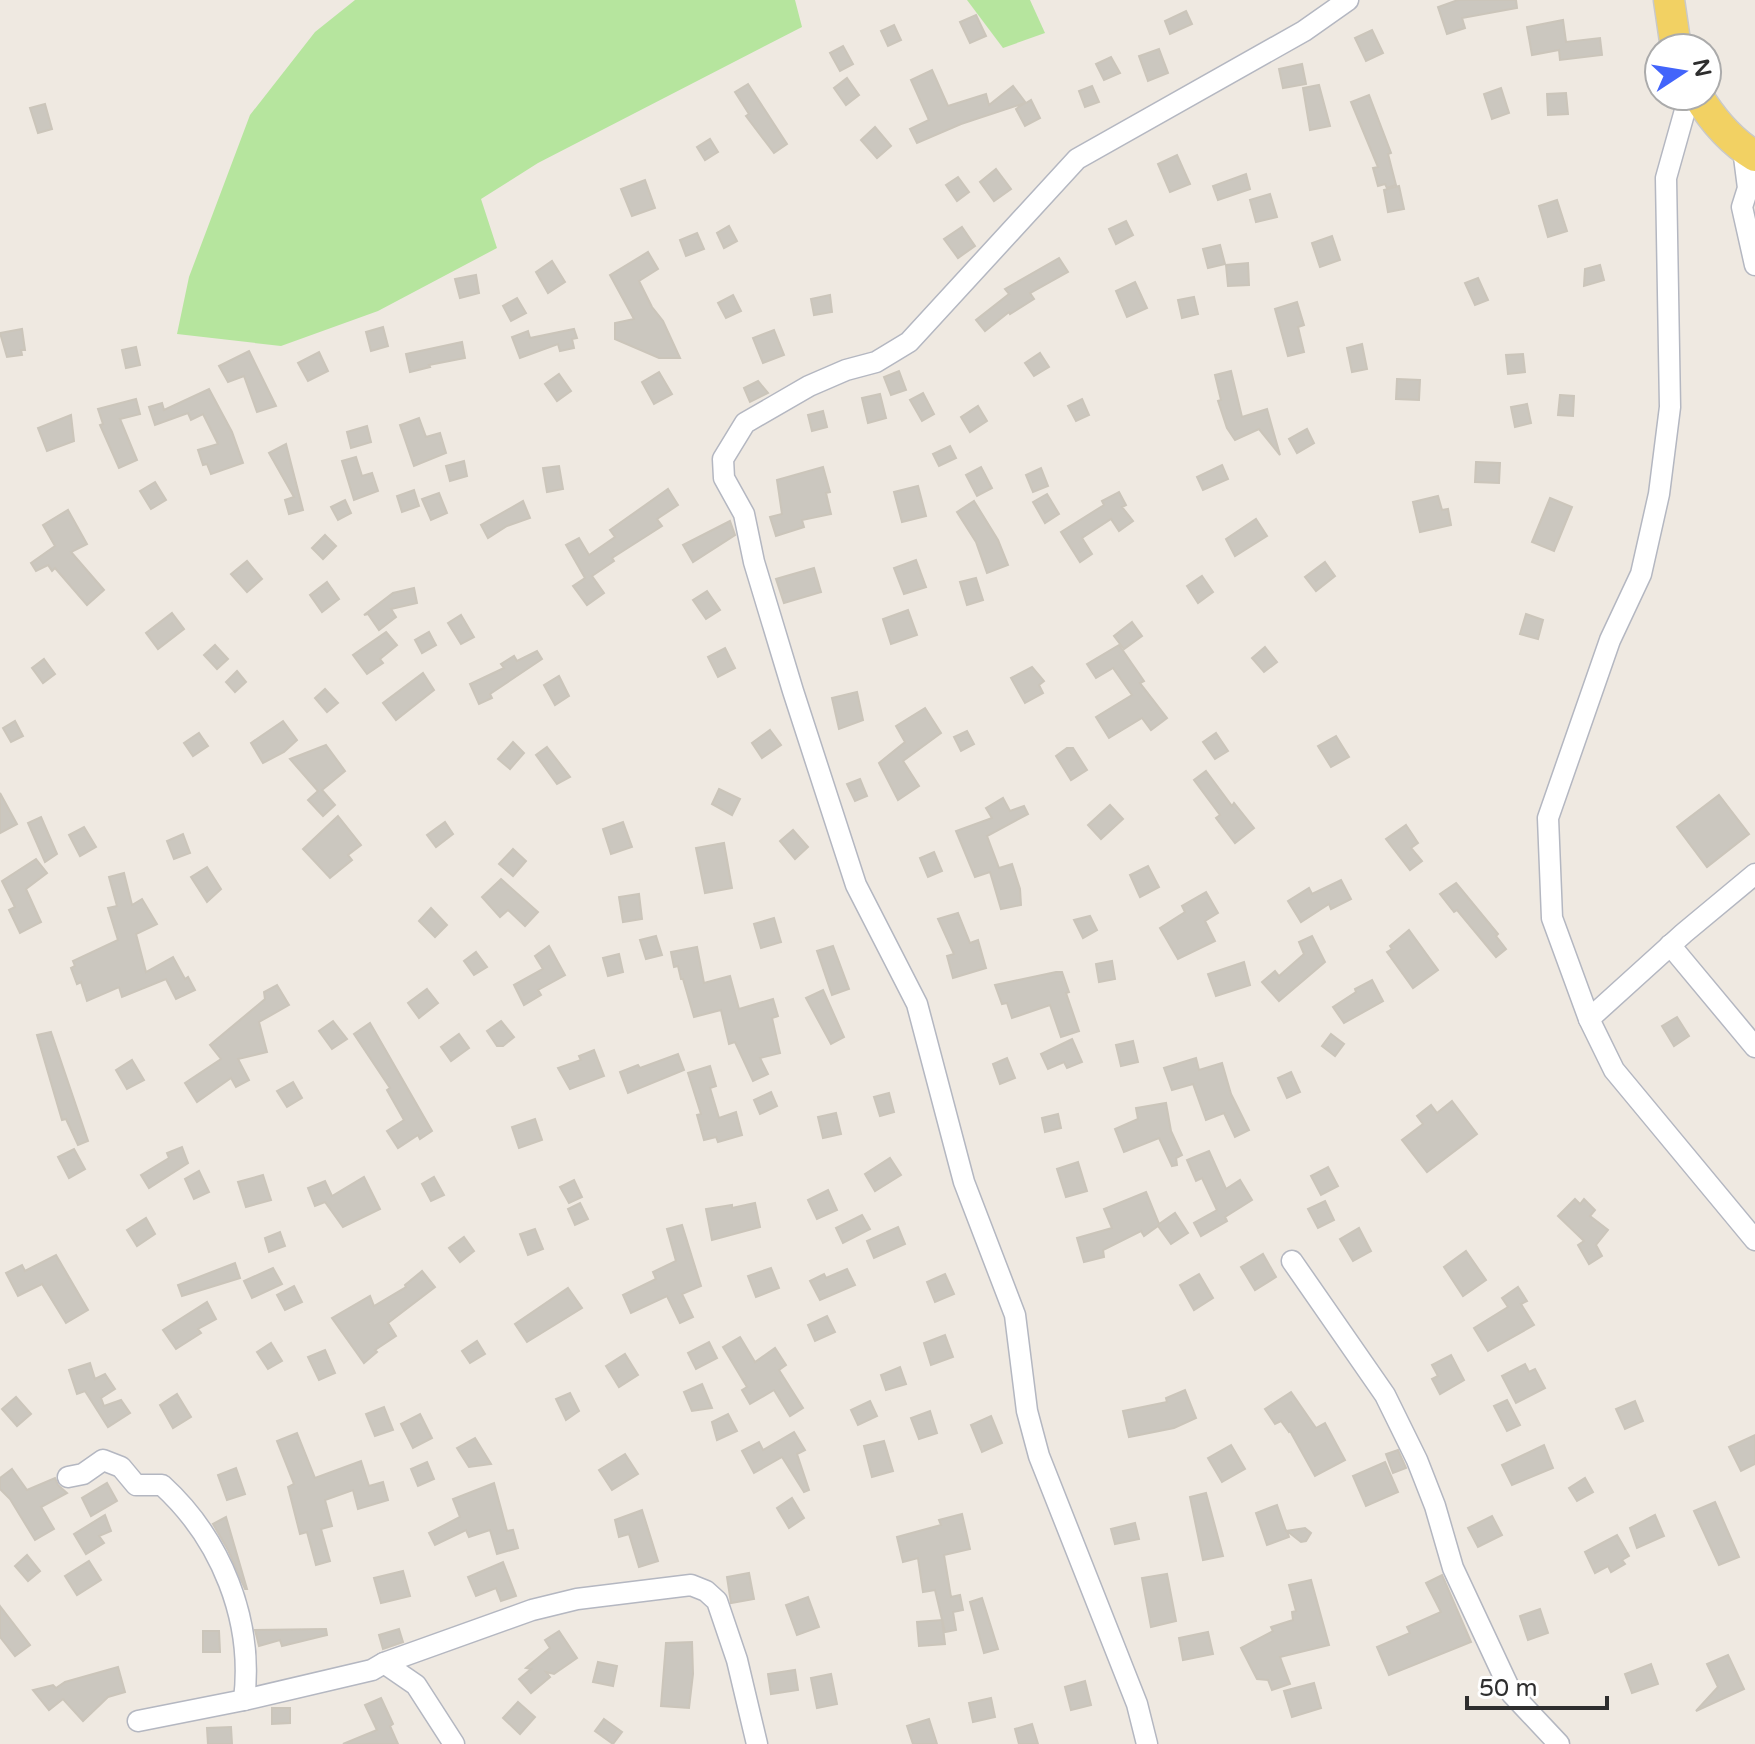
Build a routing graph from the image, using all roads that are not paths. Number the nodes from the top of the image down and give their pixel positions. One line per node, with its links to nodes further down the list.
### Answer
1 (1348, 0): 20 (street)
2 (1669, 0): 3 (main road)
3 (1674, 32)
4 (1685, 112): 10 (street)
5 (1710, 112): 6 (main road)
6 (1749, 152): 7 (street)
7 (1755, 265)
8 (1755, 874): 9 (street)
9 (1670, 945): 10 (street); 11 (street)
10 (1589, 1019): 12 (street)
11 (1755, 1047)
12 (1755, 1240)
13 (1292, 1261): 21 (street)
14 (68, 1477): 16 (street)
15 (384, 1663): 16 (street); 18 (street); 19 (street)
16 (244, 1700): 17 (street)
17 (138, 1721)
18 (454, 1744)
19 (757, 1744)
20 (1147, 1744)
21 (1559, 1744)

